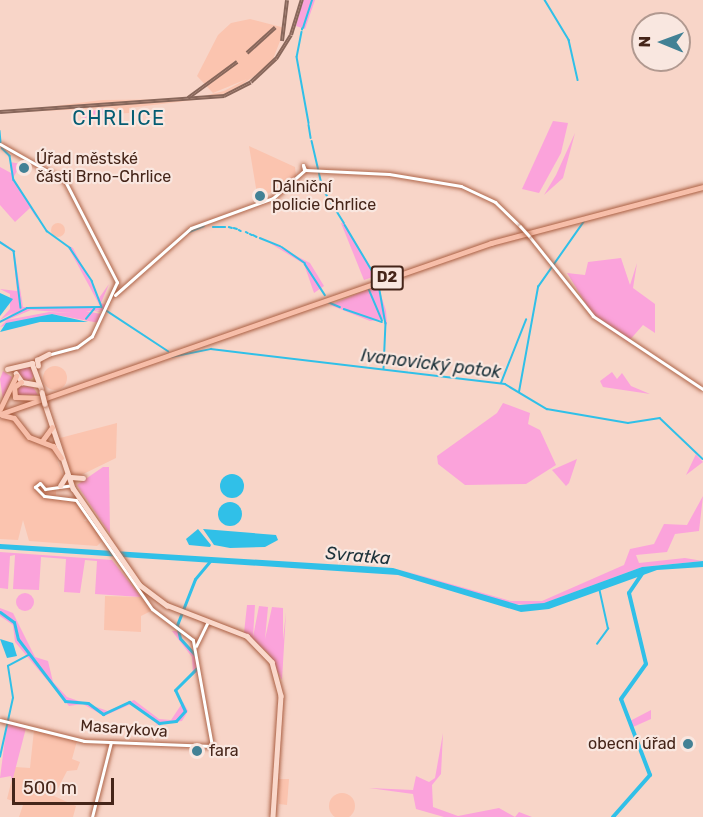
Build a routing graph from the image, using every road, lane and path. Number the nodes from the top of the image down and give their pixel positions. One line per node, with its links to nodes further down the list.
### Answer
1 (1, 145): 3 (street)
2 (703, 186): 15 (highway, D2); 16 (highway, D2)
3 (115, 295): 4 (street); 14 (street, bridge)
4 (49, 354): 5 (street); 15 (main road)
5 (38, 357): 6 (street); 8 (street)
6 (29, 362): 7 (main road); 8 (main road)
7 (18, 366): 9 (main road); 11 (main road)
8 (36, 367): 10 (main road)
9 (9, 369): 11 (main road); 12 (main road)
10 (37, 375): 13 (main road); 15 (main road)
11 (18, 377): 12 (highway); 13 (main road); 15 (highway)
12 (13, 383): 17 (highway)
13 (30, 383): 15 (main road)
14 (703, 388)
15 (40, 391): 17 (highway, D2); 18 (main road, bridge)
16 (32, 403): 17 (highway, D2); 21 (highway)
17 (0, 413): 20 (highway)
18 (52, 427): 19 (main road); 21 (highway)
19 (56, 439): 20 (highway); 21 (highway); 22 (main road)
20 (34, 441): 22 (highway)
21 (46, 441)
22 (61, 458): 23 (main road)
23 (66, 471): 24 (main road); 25 (main road); 27 (main road)
24 (83, 478)
25 (72, 484): 27 (street); 29 (main road)
26 (44, 487): 27 (street); 28 (street); 28 (street)
27 (61, 487): 29 (main road)
28 (40, 492): 30 (street)
29 (76, 493): 30 (main road)
30 (111, 549): 31 (main road); 32 (street)
31 (208, 621): 32 (street); 36 (main road)
32 (196, 645): 34 (street, Masarykova)
33 (0, 720): 34 (street, Masarykova)
34 (111, 742): 35 (street)
35 (92, 817)
36 (273, 817)

